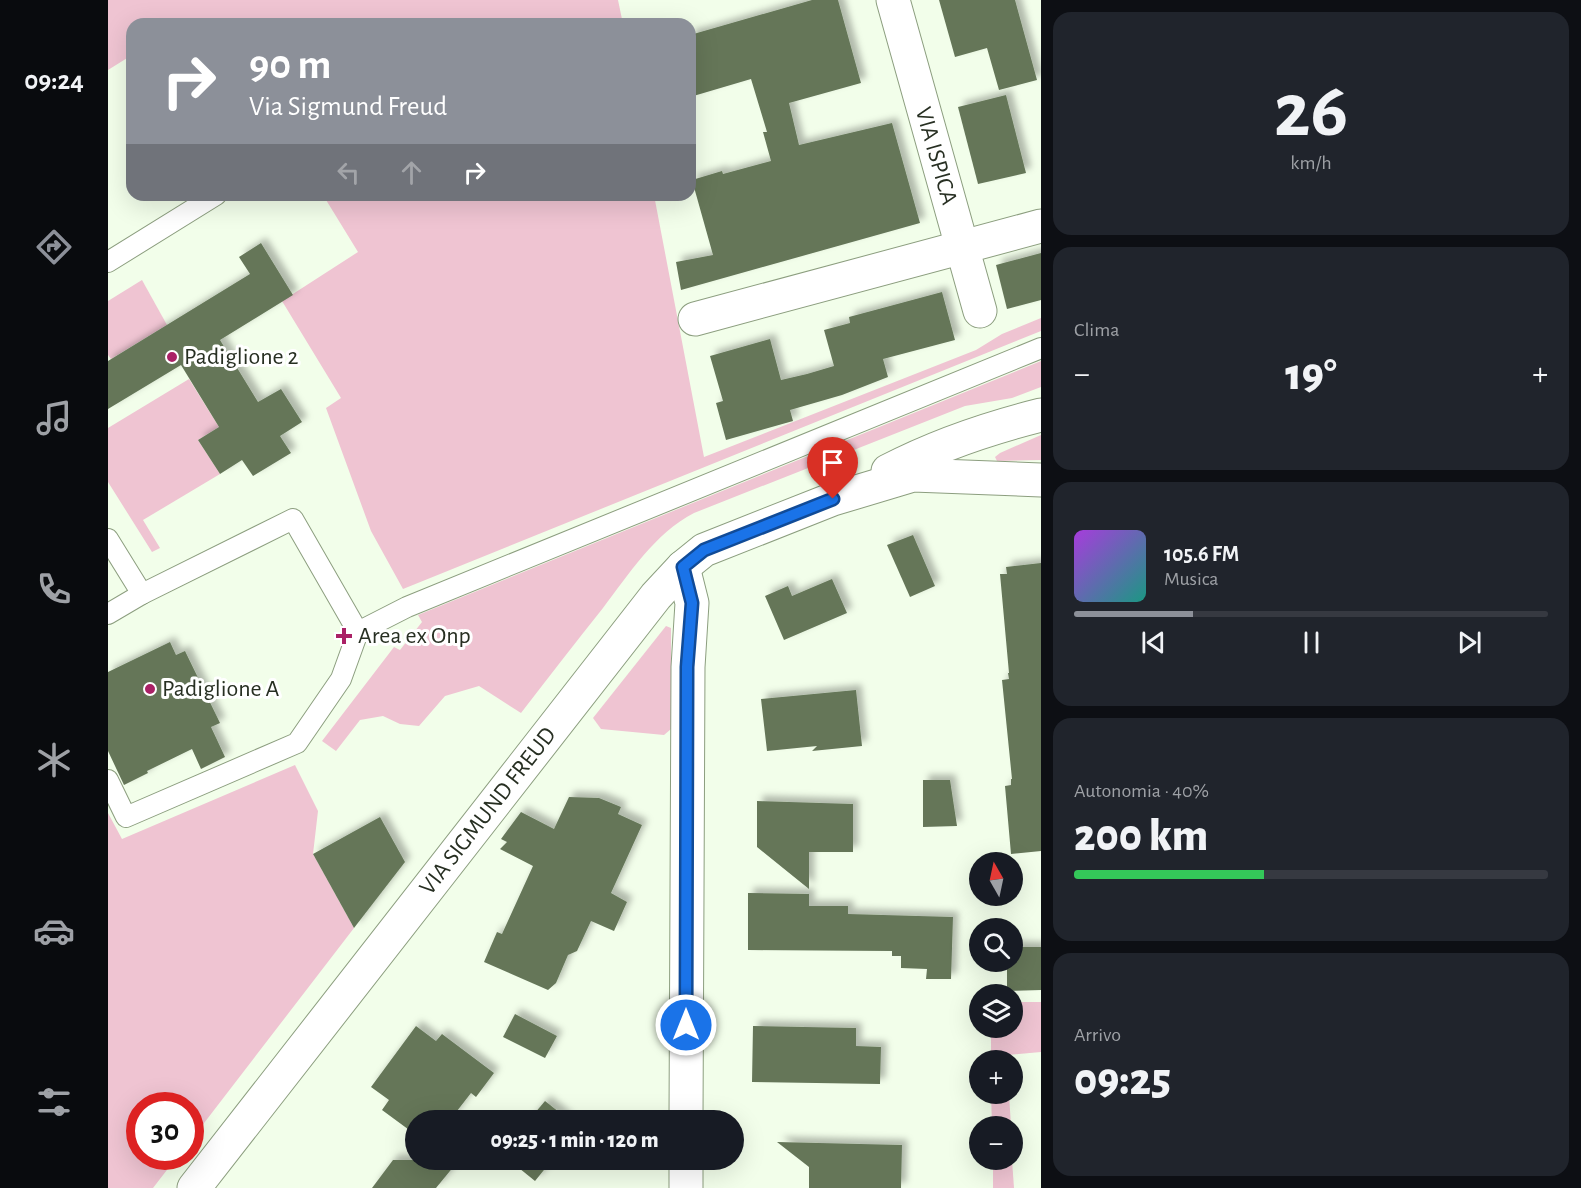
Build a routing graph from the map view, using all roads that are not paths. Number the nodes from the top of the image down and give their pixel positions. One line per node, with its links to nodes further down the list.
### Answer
1 (893, 0): 4 (street, VIA ISPICA)
2 (206, 201): 5 (lane)
3 (1041, 226): 4 (street)
4 (962, 248): 6 (street, VIA ISPICA); 7 (street)
5 (108, 262)
6 (980, 311)
7 (695, 319)
8 (1041, 348): 16 (lane)
9 (1041, 415): 11 (street)
10 (1041, 480): 11 (street)
11 (833, 499): 13 (street, VIA SIGMUND FREUD)
12 (108, 539): 14 (lane)
13 (683, 567): 18 (street); 20 (street, VIA SIGMUND FREUD)
14 (142, 594): 15 (lane); 16 (lane)
15 (108, 614)
16 (358, 632): 17 (lane)
17 (108, 780)
18 (686, 1110)
19 (686, 1170): 21 (street)
20 (194, 1188)
21 (686, 1188)

